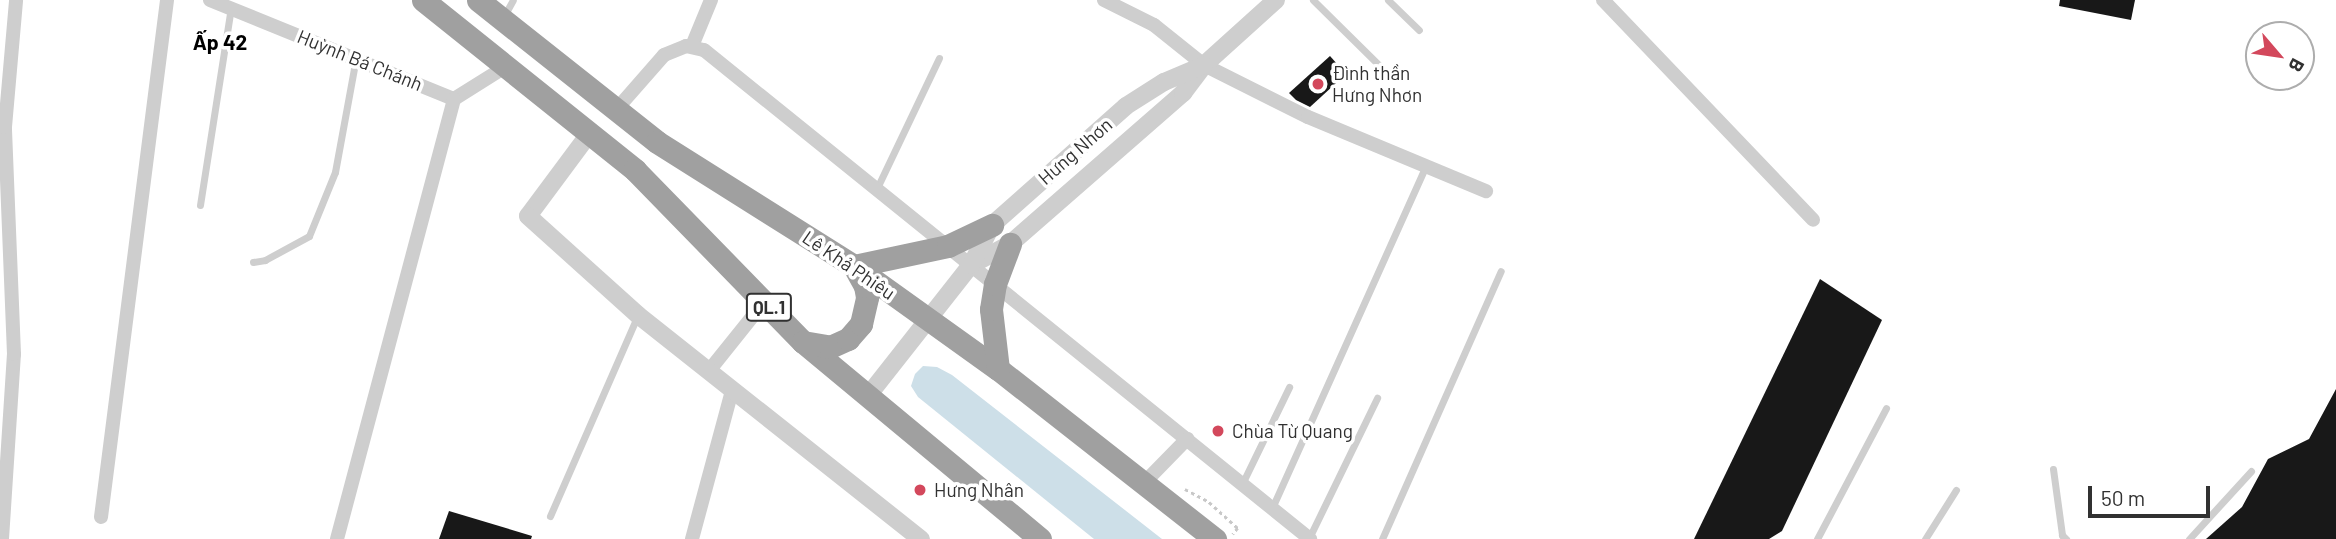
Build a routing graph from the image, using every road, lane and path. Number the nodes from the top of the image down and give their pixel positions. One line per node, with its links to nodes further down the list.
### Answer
1 (16, 0): 28 (street)
2 (167, 0): 60 (street)
3 (209, 0): 13 (street, Huỳnh Bá Chánh)
4 (423, 0): 20 (highway, QL.1)
5 (478, 0): 14 (highway, Lê Khả Phiêu)
6 (711, 0): 16 (street)
7 (1104, 0): 12 (street)
8 (1276, 0): 19 (street, Hưng Nhơn)
9 (1313, 0): 21 (lane)
10 (1388, 0): 15 (lane)
11 (1603, 0): 30 (street)
12 (1121, 4): 19 (street)
13 (231, 8): 17 (street, Huỳnh Bá Chánh); 29 (lane)
14 (508, 10): 23 (highway, Lê Khả Phiêu)
15 (1419, 30)
16 (692, 46): 23 (street); 26 (street)
17 (356, 57): 22 (street, Huỳnh Bá Chánh); 34 (lane)
18 (939, 58): 26 (lane)
19 (1204, 65): 25 (street); 31 (street, Hưng Nhơn); 32 (street, Hưng Nhơn)
20 (505, 67): 22 (street); 24 (highway, QL.1)
21 (1381, 67)
22 (454, 99): 62 (street)
23 (615, 111): 36 (highway, Lê Khả Phiêu)
24 (590, 134): 39 (highway, QL.1); 40 (street)
25 (1426, 166): 27 (street); 57 (lane)
26 (877, 188): 33 (street)
27 (1486, 191)
28 (4, 198): 58 (street)
29 (200, 205)
30 (1813, 220)
31 (992, 225): 33 (highway); 35 (street, Hưng Nhơn)
32 (1010, 244): 35 (street, Hưng Nhơn); 38 (highway)
33 (948, 246): 35 (street); 36 (highway)
34 (253, 262)
35 (971, 265): 38 (street); 41 (street, Hưng Nhơn)
36 (854, 266): 41 (highway, Lê Khả Phiêu); 42 (highway)
37 (1501, 271): 69 (lane)
38 (995, 284): 43 (highway); 50 (street)
39 (764, 302): 42 (highway, QL.1); 44 (street)
40 (638, 315): 44 (street); 59 (lane)
41 (928, 318): 43 (highway, Lê Khả Phiêu); 47 (street, Hưng Nhơn)
42 (803, 342): 47 (highway, QL.1)
43 (998, 369): 53 (highway, Lê Khả Phiêu)
44 (708, 372): 46 (street)
45 (1289, 387): 54 (lane)
46 (732, 391): 63 (street); 64 (street)
47 (867, 397): 65 (highway, QL.1)
48 (1377, 398): 68 (lane)
49 (1886, 408): 70 (lane)
50 (1186, 439): 53 (street); 54 (street)
51 (2053, 469): 72 (lane)
52 (2251, 471): 73 (lane)
53 (1144, 483): 66 (highway, Lê Khả Phiêu)
54 (1242, 484): 57 (street)
55 (1956, 490): 71 (lane)
56 (1209, 502): 67 (path)
57 (1272, 508): 68 (street)
58 (1, 514): 61 (street)
59 (550, 516)
60 (101, 517)
61 (2, 539)
62 (337, 539)
63 (692, 539)
64 (921, 539)
65 (1040, 539)
66 (1215, 539)
67 (1228, 539)
68 (1310, 539)
69 (1382, 539)
70 (1817, 539)
71 (1925, 539)
72 (2066, 539)
73 (2189, 539)

